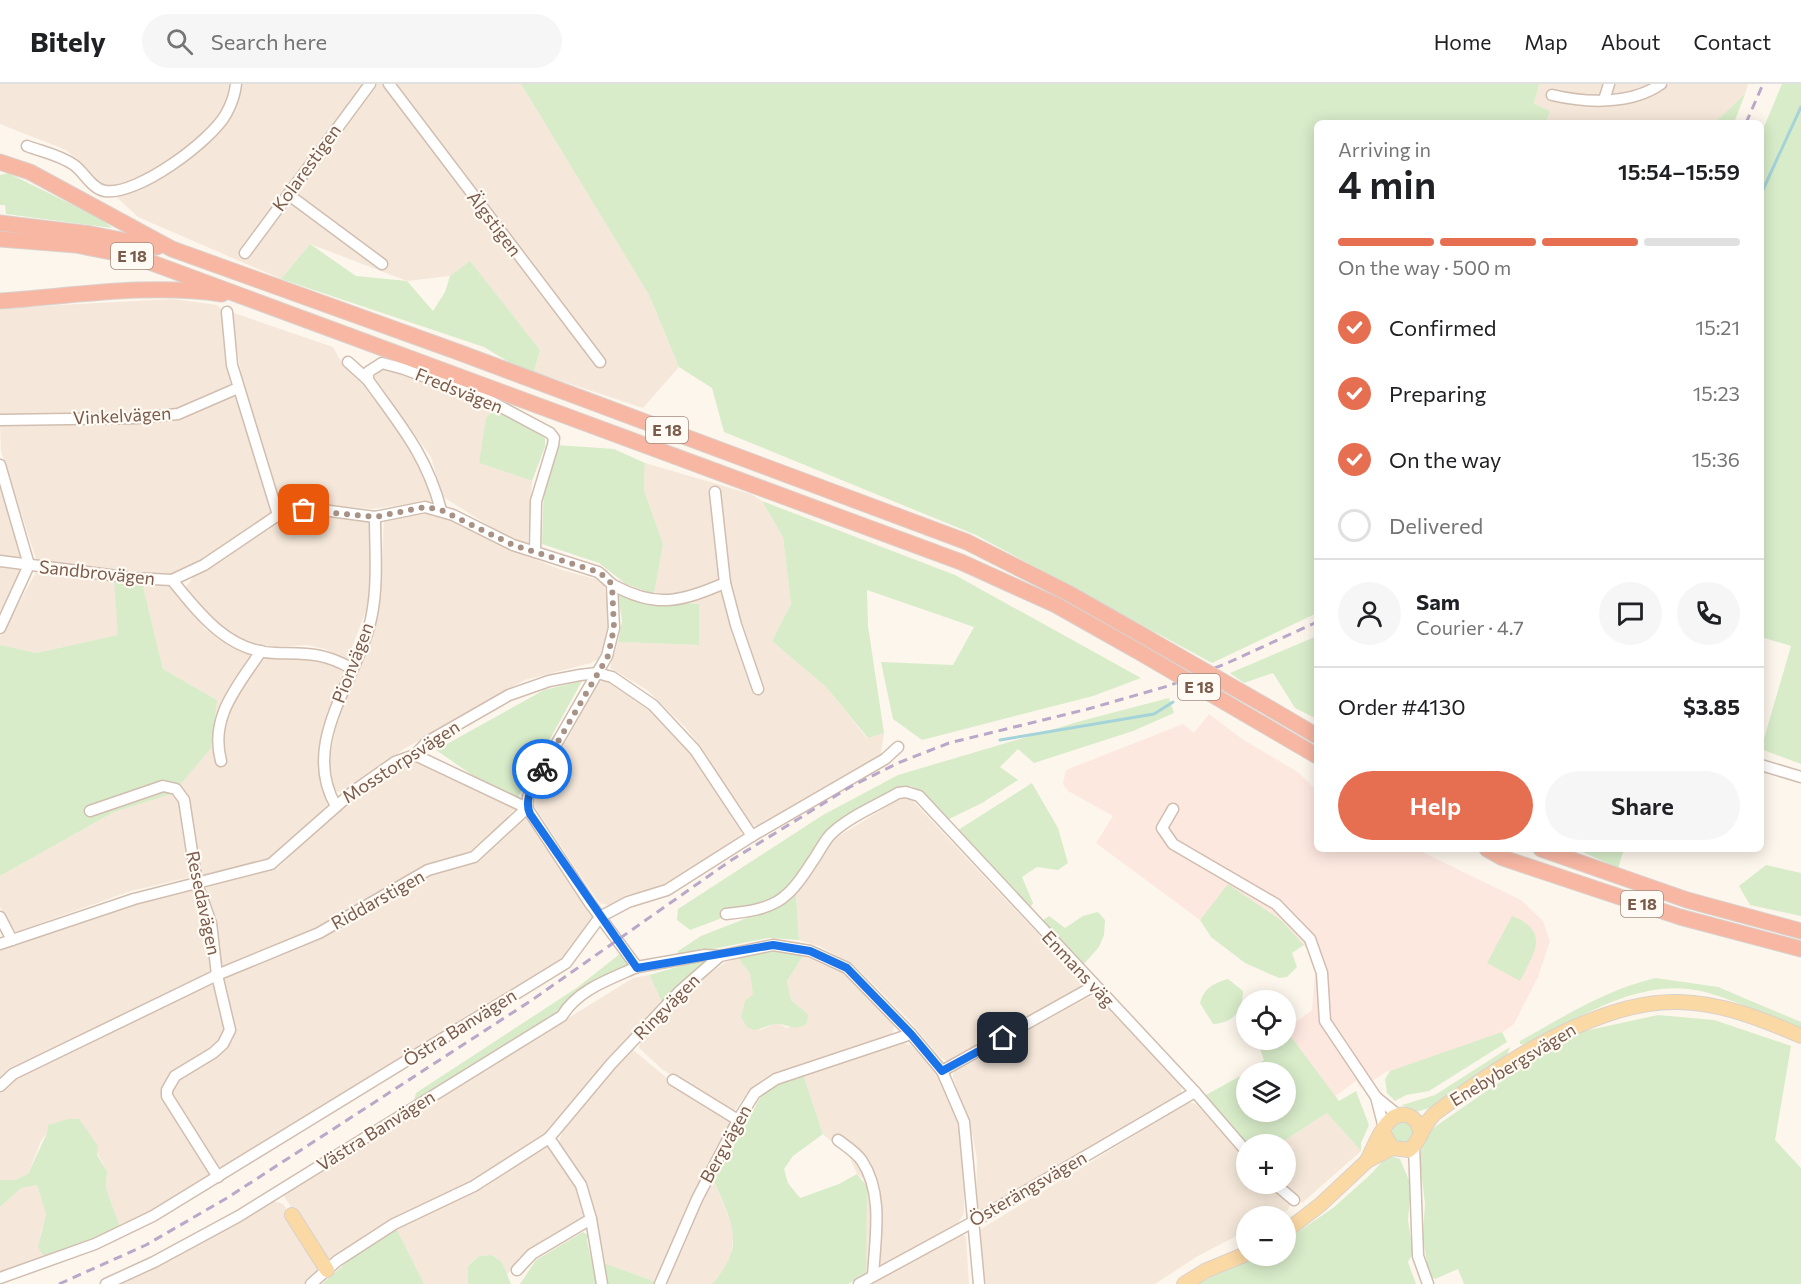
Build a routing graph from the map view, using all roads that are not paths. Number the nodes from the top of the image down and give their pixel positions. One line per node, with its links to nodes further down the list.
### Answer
1 (236, 84): 8 (street)
2 (370, 84): 10 (street, Kolarestigen)
3 (389, 84): 20 (street, Älgstigen)
4 (1609, 84): 7 (street)
5 (1661, 84): 7 (street)
6 (1552, 95): 7 (street)
7 (1604, 100)
8 (27, 146)
9 (0, 162): 13 (highway)
10 (288, 195): 14 (street, Kolarestigen); 15 (street)
11 (0, 223): 13 (highway, E 18)
12 (0, 239): 16 (highway, E 18)
13 (172, 249): 40 (highway, E 18, bridge)
14 (245, 253)
15 (382, 264)
16 (258, 300): 17 (highway, E 18); 42 (highway, E 18, bridge)
17 (0, 301)
18 (227, 312): 22 (street)
19 (348, 362): 21 (street)
20 (600, 362)
21 (368, 380): 26 (street); 29 (street, Fredsvägen)
22 (238, 388): 23 (street, Vinkelvägen); 27 (street)
23 (0, 420)
24 (0, 465): 31 (street)
25 (715, 492): 33 (street)
26 (441, 510): 28 (street, Sandbrovägen); 29 (street, Sandbrovägen)
27 (278, 515): 28 (street, Sandbrovägen); 32 (street, Sandbrovägen)
28 (375, 517): 37 (street, Pionvägen)
29 (536, 552): 34 (street, Sandbrovägen)
30 (0, 561): 31 (street, Sandbrovägen)
31 (29, 565): 32 (street, Sandbrovägen); 35 (street)
32 (172, 580): 36 (street)
33 (725, 583): 34 (street, Sandbrovägen); 39 (street)
34 (612, 585): 38 (street, Riddarstigen)
35 (0, 628)
36 (261, 651): 37 (street); 44 (street)
37 (351, 668): 47 (street, Pionvägen)
38 (597, 673): 43 (street, Mosstorpsvägen); 48 (street, Riddarstigen); 51 (street)
39 (758, 689)
40 (1314, 734)
41 (898, 747): 51 (street, Östra Banvägen)
42 (1314, 754)
43 (415, 755): 47 (street, Mosstorpsvägen); 48 (street)
44 (221, 761)
45 (1764, 766): 46 (street)
46 (1801, 777)
47 (336, 806): 54 (street, Mosstorpsvägen)
48 (527, 808): 57 (street); 64 (street, Riddarstigen)
49 (1173, 809): 72 (street)
50 (90, 811): 54 (street, Resedavägen)
51 (752, 836): 57 (street, Östra Banvägen)
52 (1492, 852): 61 (highway, E 18)
53 (1550, 852): 58 (highway, E 18)
54 (197, 884): 59 (street, Mosstorpsvägen); 64 (street, Resedavägen)
55 (726, 914): 65 (street, Enmans väg)
56 (0, 916): 59 (street)
57 (600, 916): 63 (street); 84 (street, Östra Banvägen)
58 (1801, 931)
59 (12, 940): 60 (street, Mosstorpsvägen)
60 (0, 944)
61 (1801, 949)
62 (720, 956): 63 (street, Västra Banvägen); 66 (street); 79 (street, Ringvägen)
63 (637, 968): 97 (street, Västra Banvägen)
64 (217, 975): 70 (street, Riddarstigen); 84 (street, Resedavägen)
65 (1094, 986): 68 (street); 71 (street, Enmans väg)
66 (911, 1034): 68 (street); 76 (street, Bergvägen)
67 (1801, 1036): 73 (main road, Enebybergsvägen)
68 (942, 1071): 89 (street)
69 (673, 1080): 76 (street)
70 (0, 1086)
71 (1195, 1092): 80 (street, Enmans väg); 89 (street, Österängsvägen)
72 (1376, 1097): 74 (street); 77 (street)
73 (1435, 1112): 75 (main road, Enebybergsvägen); 78 (main road, Enebybergsvägen)
74 (1398, 1115): 75 (main road, Enebybergsvägen); 77 (main road)
75 (1413, 1118): 78 (main road)
76 (738, 1120): 100 (street, Bergvägen)
77 (1384, 1130): 82 (main road); 83 (main road)
78 (1420, 1131): 82 (main road, Enebybergsvägen)
79 (549, 1138): 88 (street); 92 (street, Ringvägen)
80 (1236, 1139)
81 (838, 1140): 94 (street)
82 (1403, 1149): 83 (main road); 103 (street)
83 (1367, 1161): 90 (main road)
84 (218, 1177): 95 (street, Östra Banvägen)
85 (1287, 1194): 86 (street)
86 (1294, 1200)
87 (292, 1215): 92 (main road)
88 (591, 1219): 93 (street); 99 (street)
89 (973, 1222): 94 (street, Österängsvägen); 96 (street)
90 (1296, 1223)
91 (1236, 1258): 102 (main road)
92 (327, 1270): 98 (street, Ringvägen)
93 (517, 1270)
94 (873, 1276): 101 (street, Österängsvägen)
95 (0, 1278)
96 (977, 1283)
97 (106, 1284)
98 (312, 1284)
99 (602, 1284)
100 (660, 1284)
101 (859, 1284)
102 (1184, 1284)
103 (1428, 1284)

